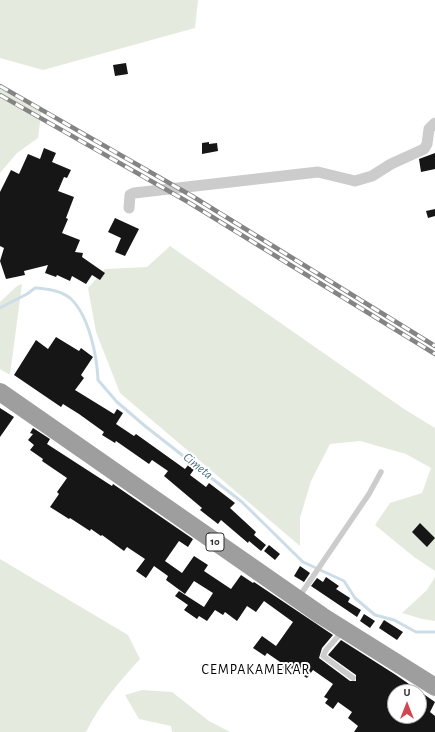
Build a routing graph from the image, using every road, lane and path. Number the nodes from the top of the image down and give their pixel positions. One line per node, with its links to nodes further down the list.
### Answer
1 (435, 124): 2 (street)
2 (129, 208)
3 (0, 392): 5 (highway, 10)
4 (380, 472): 5 (lane)
5 (297, 599): 6 (highway, 10)
6 (344, 631): 7 (lane); 8 (highway, 10)
7 (352, 678)
8 (435, 687)

